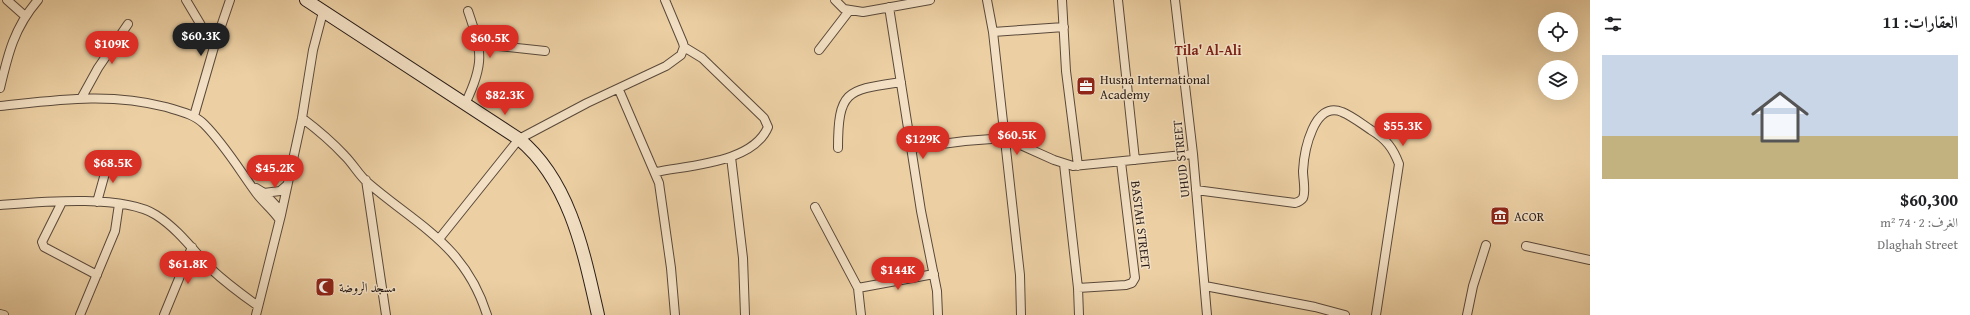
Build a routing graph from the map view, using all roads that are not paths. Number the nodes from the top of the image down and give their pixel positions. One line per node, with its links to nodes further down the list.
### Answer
1 (7, 0): 17 (street)
2 (38, 0): 17 (street)
3 (186, 0): 22 (street)
4 (230, 0): 22 (street)
5 (306, 0): 15 (street)
6 (665, 0): 23 (street)
7 (835, 0): 16 (street)
8 (930, 0): 13 (street)
9 (988, 0): 20 (street)
10 (1062, 0): 19 (street)
11 (1118, 0): 41 (street)
12 (1175, 0): 38 (street, UHUD STREET)
13 (889, 7): 16 (street); 26 (street)
14 (468, 10): 21 (street)
15 (323, 12): 30 (street); 33 (street)
16 (849, 12): 24 (street)
17 (25, 16): 27 (street)
18 (128, 24): 29 (street)
19 (1064, 27): 20 (street); 44 (street)
20 (993, 32): 35 (street)
21 (479, 44): 25 (street); 30 (street)
22 (214, 47): 32 (street)
23 (684, 47): 28 (street); 39 (street)
24 (819, 50)
25 (545, 51)
26 (902, 82): 36 (street); 37 (street)
27 (0, 88)
28 (619, 90): 34 (street); 45 (street)
29 (82, 97): 31 (street); 32 (street)
30 (465, 104): 34 (street)
31 (0, 106)
32 (194, 116): 48 (street)
33 (302, 118): 46 (street); 47 (street)
34 (518, 138): 57 (street); 75 (street)
35 (1005, 138): 37 (street); 43 (street); 80 (street)
36 (838, 148)
37 (912, 148): 62 (street)
38 (1193, 154): 41 (street); 49 (street, UHUD STREET)
39 (731, 157): 45 (street); 77 (street)
40 (109, 159): 52 (street)
41 (1134, 160): 42 (street)
42 (1121, 162): 44 (street); 66 (street, BASTAH STREET)
43 (1064, 164): 44 (street); 66 (street)
44 (1078, 166)
45 (656, 172): 76 (street)
46 (366, 180): 57 (street); 73 (street)
47 (287, 185): 50 (street); 56 (street)
48 (253, 186): 50 (street); 56 (street)
49 (1196, 190): 64 (street, UHUD STREET); 84 (street)
50 (264, 193): 56 (street)
51 (62, 202): 52 (street); 53 (street); 63 (street)
52 (97, 202): 54 (street)
53 (0, 204)
54 (119, 204): 60 (street); 63 (street)
55 (815, 207): 65 (street)
56 (280, 215): 67 (street)
57 (439, 239): 74 (street)
58 (1486, 245): 85 (street)
59 (1526, 246): 61 (street)
60 (192, 247): 67 (street); 71 (street)
61 (1590, 260)
62 (934, 274): 65 (street); 79 (street)
63 (97, 275): 70 (street)
64 (1205, 286): 82 (street, UHUD STREET); 83 (street)
65 (858, 288): 78 (street)
66 (1078, 288): 81 (street)
67 (258, 306): 72 (street)
68 (0, 314): 69 (street)
69 (4, 315)
70 (80, 315)
71 (164, 315)
72 (256, 315)
73 (386, 315)
74 (487, 315)
75 (598, 315)
76 (675, 315)
77 (746, 315)
78 (861, 315)
79 (938, 315)
80 (1021, 315)
81 (1079, 315)
82 (1207, 315)
83 (1345, 315)
84 (1376, 315)
85 (1467, 315)

